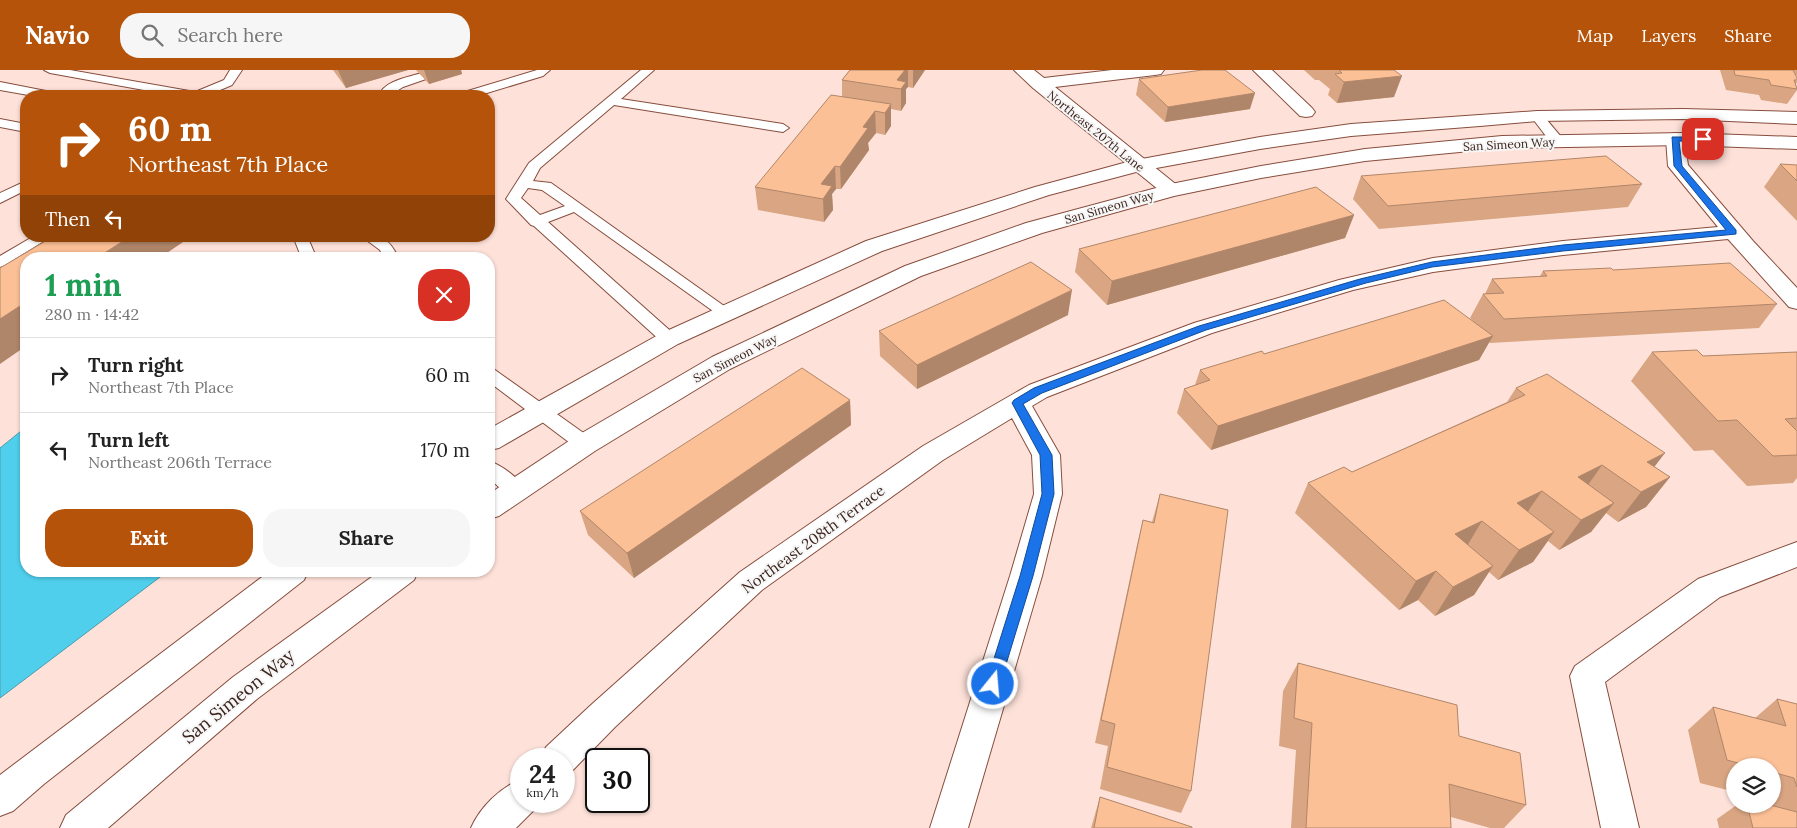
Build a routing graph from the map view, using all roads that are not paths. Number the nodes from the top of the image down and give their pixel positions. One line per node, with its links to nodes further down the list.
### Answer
1 (50, 70): 12 (lane)
2 (236, 70): 13 (lane)
3 (544, 70): 15 (lane)
4 (648, 70): 16 (lane)
5 (1023, 70): 9 (street, Northeast 207th Lane)
6 (1156, 70): 9 (street)
7 (1262, 70): 17 (street)
8 (422, 77): 14 (lane)
9 (1039, 84): 26 (street, Northeast 207th Lane)
10 (0, 86): 11 (lane)
11 (20, 90)
12 (163, 90)
13 (210, 90)
14 (389, 90)
15 (485, 90)
16 (613, 101): 22 (lane); 27 (lane)
17 (1306, 112)
18 (1537, 116): 19 (street, San Simeon Way); 24 (lane); 26 (street, San Simeon Way)
19 (1797, 118)
20 (0, 123): 21 (lane)
21 (20, 127)
22 (783, 128)
23 (1675, 139): 24 (street, San Simeon Way); 25 (street, San Simeon Way); 33 (street)
24 (1557, 140): 29 (street, San Simeon Way)
25 (1797, 143)
26 (1138, 165): 29 (street, Northeast 207th Lane); 37 (street, San Simeon Way)
27 (524, 184): 31 (lane); 32 (lane)
28 (20, 187): 30 (lane)
29 (1171, 190): 43 (street, San Simeon Way)
30 (0, 199)
31 (574, 207): 32 (lane); 37 (lane)
32 (536, 222): 38 (lane)
33 (1733, 232): 36 (street); 40 (street, Northeast 208th Terrace)
34 (35, 242): 35 (lane)
35 (0, 262)
36 (1797, 302)
37 (726, 313): 38 (street, San Simeon Way)
38 (669, 340): 41 (street, San Simeon Way)
39 (495, 378): 41 (lane)
40 (1017, 403): 50 (street, Northeast 208th Terrace); 55 (street)
41 (542, 410): 42 (street, San Simeon Way); 43 (lane)
42 (495, 437)
43 (585, 444): 45 (street, San Simeon Way)
44 (495, 473): 45 (lane)
45 (515, 489): 46 (street, San Simeon Way)
46 (495, 504)
47 (1797, 554): 56 (street)
48 (285, 577): 51 (street)
49 (395, 577): 53 (street, San Simeon Way)
50 (570, 748)
51 (0, 798)
52 (510, 808): 54 (street)
53 (78, 828)
54 (490, 828)
55 (949, 828)
56 (1620, 828)

